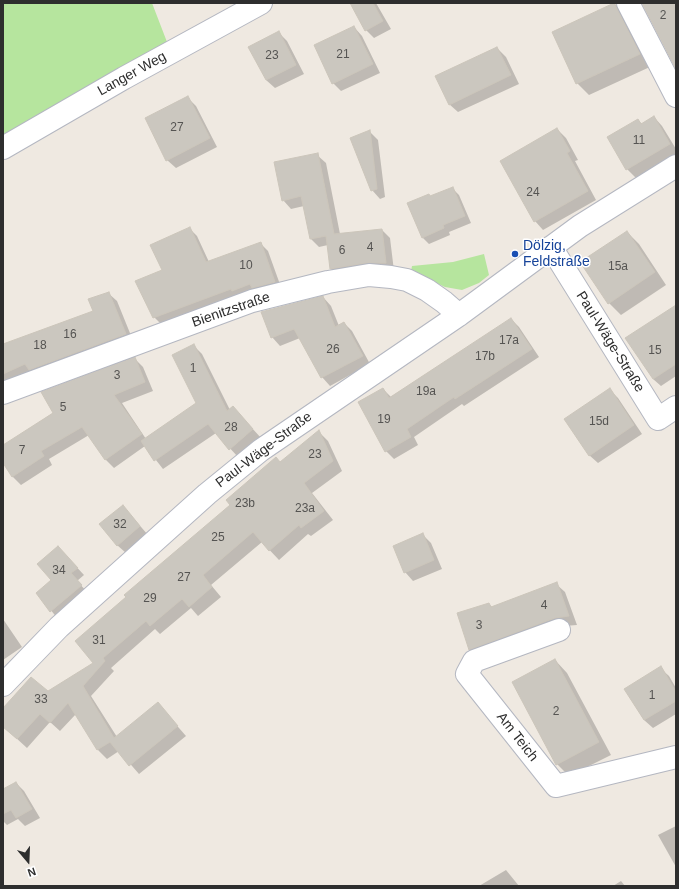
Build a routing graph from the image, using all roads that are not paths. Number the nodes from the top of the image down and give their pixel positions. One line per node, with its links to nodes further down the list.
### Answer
1 (261, 3): 4 (street, Langer Weg)
2 (628, 3): 3 (street)
3 (676, 96)
4 (3, 148)
5 (676, 166): 6 (street, Paul-Wäge-Straße)
6 (551, 247): 7 (street, Paul-Wäge-Straße); 9 (street, Paul-Wäge-Straße)
7 (459, 315): 8 (street, Bienitzstraße); 11 (street, Paul-Wäge-Straße)
8 (3, 393)
9 (676, 407)
10 (560, 630): 12 (street, Am Teich)
11 (3, 685)
12 (676, 757)

